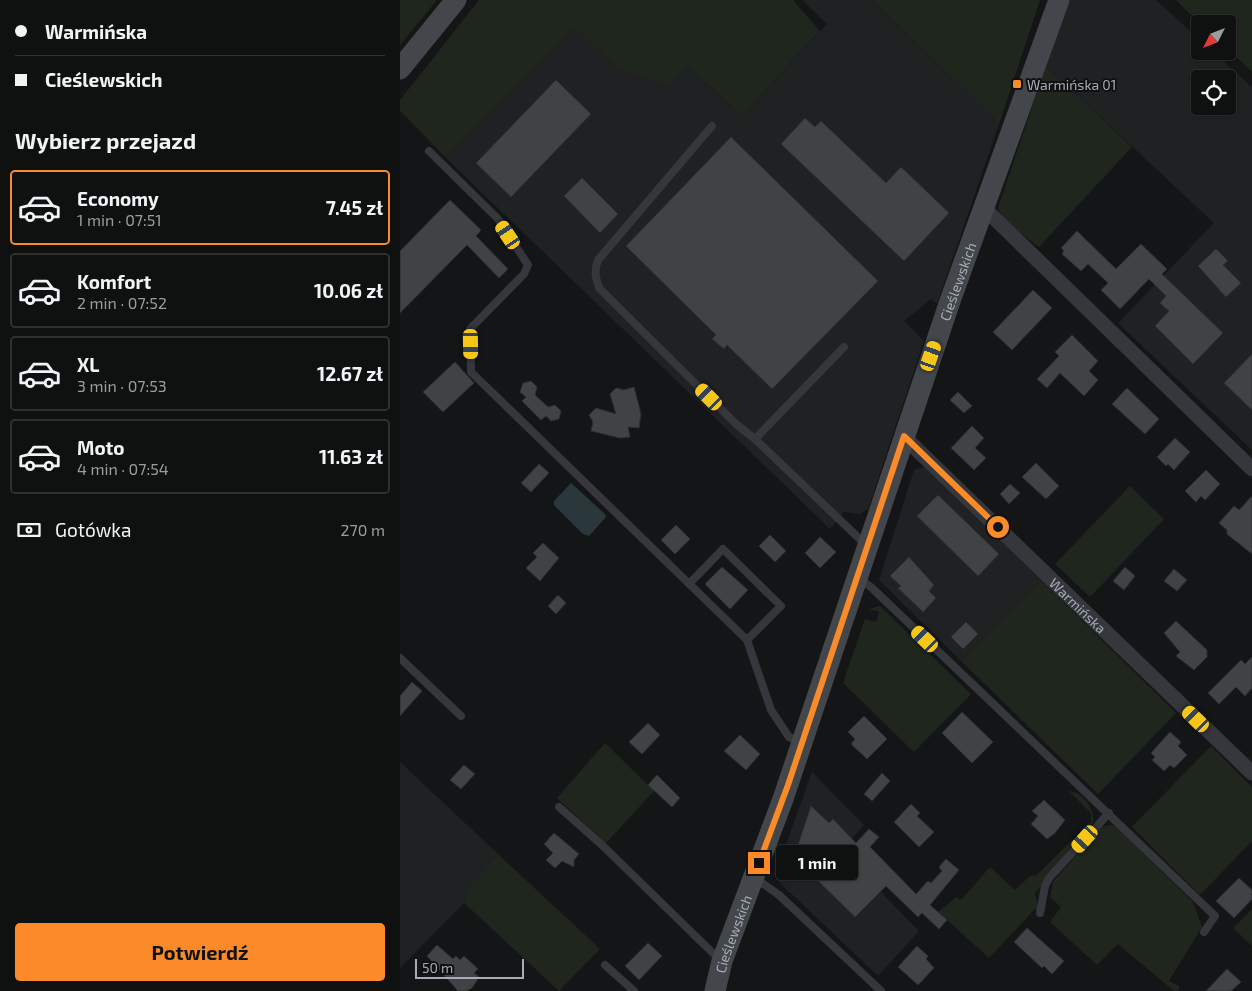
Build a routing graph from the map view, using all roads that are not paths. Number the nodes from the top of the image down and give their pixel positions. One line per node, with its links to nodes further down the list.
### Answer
1 (456, 0): 3 (street)
2 (1058, 0): 6 (street, Cieślewskich)
3 (400, 69)
4 (712, 126): 9 (lane)
5 (429, 151): 13 (lane)
6 (984, 208): 8 (street, Cieślewskich); 10 (street)
7 (844, 347): 9 (lane)
8 (904, 436): 11 (street, Cieślewskich); 18 (street, Warmińska)
9 (755, 439): 11 (lane)
10 (1252, 469)
11 (869, 548): 12 (street, Cieślewskich)
12 (858, 578): 17 (street, Cieślewskich); 20 (lane)
13 (689, 584): 14 (lane); 14 (lane)
14 (747, 640): 17 (lane)
15 (400, 658): 16 (lane)
16 (461, 716)
17 (802, 742): 21 (street, Cieślewskich)
18 (1252, 773)
19 (559, 806): 24 (lane)
20 (1109, 813): 22 (lane); 23 (lane)
21 (754, 877): 24 (street, Cieślewskich); 28 (lane)
22 (1040, 913)
23 (1204, 932)
24 (722, 962): 27 (street, Cieślewskich)
25 (605, 965): 26 (lane)
26 (634, 991)
27 (715, 991)
28 (881, 991)

